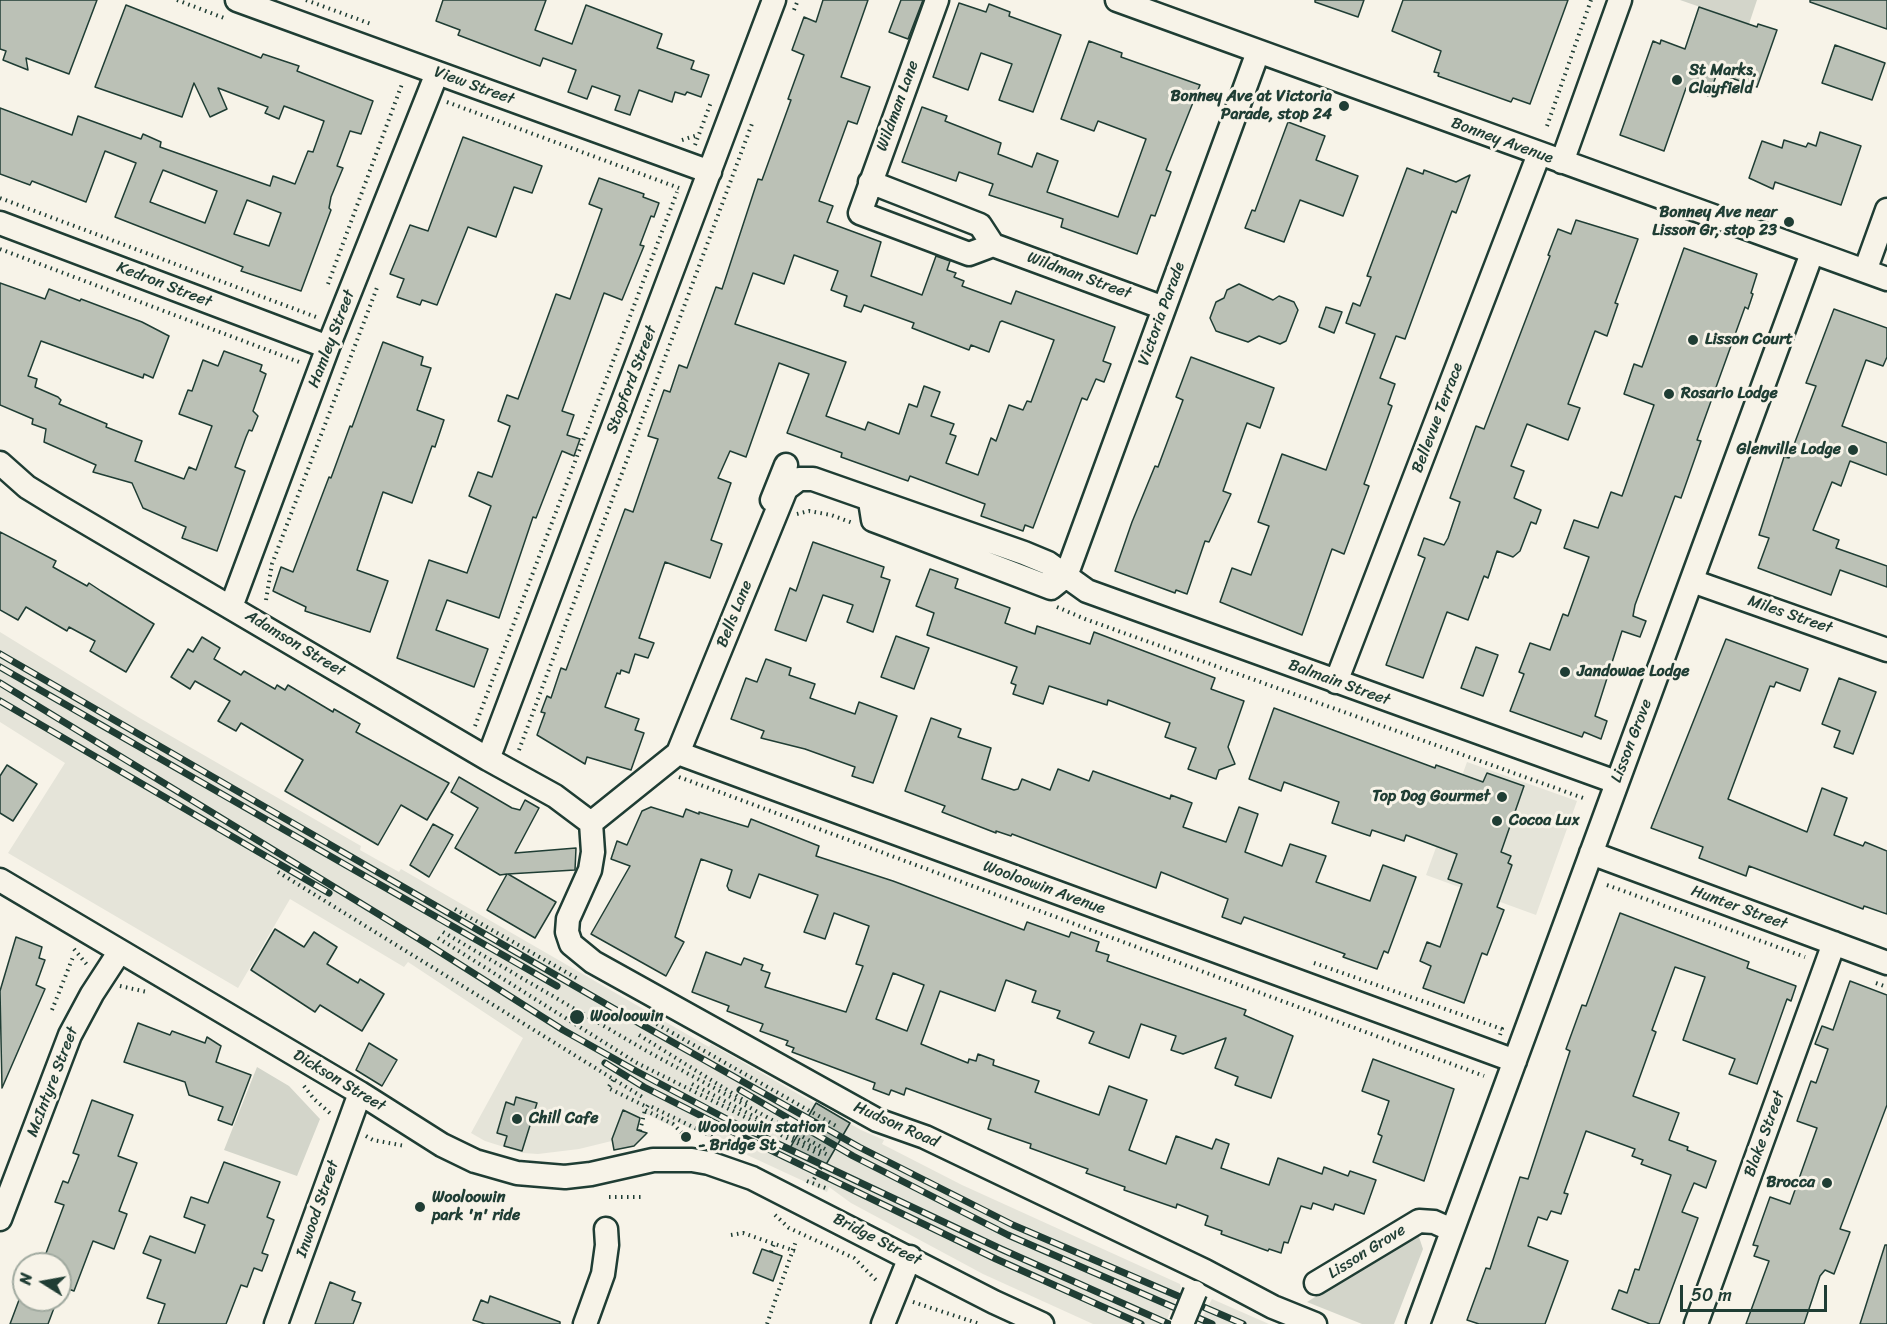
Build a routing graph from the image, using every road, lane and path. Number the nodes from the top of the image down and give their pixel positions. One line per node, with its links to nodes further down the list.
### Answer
1 (237, 0): 11 (street, View Street)
2 (774, 0): 20 (street, Stopford Street)
3 (798, 0): 9 (path)
4 (937, 0): 21 (street, Wildman Lane)
5 (1117, 0): 8 (street, Bonney Avenue)
6 (1591, 0): 17 (path)
7 (1620, 0): 19 (street)
8 (1162, 8): 10 (street, Bonney Avenue)
9 (794, 11)
10 (1258, 52): 18 (street, Bonney Avenue); 33 (street, Victoria Parade)
11 (437, 73): 20 (street, View Street); 34 (street, Hamley Street)
12 (402, 84): 31 (path)
13 (440, 100): 14 (path)
14 (447, 101): 16 (path); 47 (path)
15 (757, 111): 48 (path)
16 (442, 113)
17 (1547, 126)
18 (1539, 154): 19 (street, Bonney Avenue); 46 (street, Bellevue Terrace)
19 (1562, 162): 27 (street, Bonney Avenue)
20 (710, 172): 50 (street, Stopford Street)
21 (870, 183): 25 (street, Wildman Street); 25 (street, Wildman Lane)
22 (0, 198): 32 (path)
23 (1887, 210): 28 (street)
24 (0, 223): 34 (street, Kedron Street)
25 (993, 245): 33 (street, Wildman Street)
26 (0, 249): 35 (path)
27 (1812, 253): 28 (street, Bonney Avenue); 41 (street, Lisson Grove)
28 (1865, 271): 30 (street, Bonney Avenue)
29 (380, 278): 42 (path)
30 (1887, 279)
31 (324, 295)
32 (320, 306)
33 (1164, 308): 40 (street, Victoria Parade)
34 (328, 347): 44 (street, Hamley Street)
35 (300, 362)
36 (0, 463): 44 (street, Adamson Street)
37 (792, 472): 40 (street, Balmain Street); 49 (street, Bells Lane)
38 (809, 511): 39 (path)
39 (861, 526)
40 (1066, 576): 46 (street, Balmain Street)
41 (1692, 581): 45 (street, Miles Street); 52 (street, Lisson Grove)
42 (266, 600)
43 (1048, 603): 53 (path)
44 (231, 607): 50 (street, Adamson Street)
45 (1887, 650)
46 (1336, 682): 52 (street, Balmain Street)
47 (475, 726)
48 (519, 750)
49 (678, 753): 54 (street); 71 (street, Wooloowin Avenue)
50 (488, 759): 54 (street, Adamson Street)
51 (678, 778): 73 (path)
52 (1616, 782): 55 (street, Lisson Grove)
53 (1586, 799)
54 (591, 823): 104 (street, Hudson Road)
55 (1591, 853): 62 (street, Hunter Street); 71 (street, Lisson Grove)
56 (278, 872): 74 (path)
57 (0, 879): 63 (street, Dickson Street)
58 (1607, 885): 65 (path)
59 (455, 909): 67 (path)
60 (443, 932): 72 (path)
61 (438, 938): 76 (path)
62 (1834, 943): 66 (street, Hunter Street); 114 (street, Blake Street)
63 (120, 951): 77 (street, Dickson Street); 95 (street, McIntyre Street)
64 (73, 957): 68 (path)
65 (1806, 957)
66 (1887, 963)
67 (587, 984)
68 (52, 1010)
69 (639, 1014): 81 (path)
70 (639, 1035): 80 (path)
71 (1515, 1061): 97 (street, Lisson Grove)
72 (696, 1076): 75 (path); 84 (path)
73 (1484, 1076)
74 (613, 1080): 78 (path); 79 (path)
75 (694, 1085): 76 (path); 87 (path)
76 (690, 1089): 86 (path)
77 (360, 1093): 88 (street, Dickson Street); 106 (street, Inwood Street)
78 (644, 1098)
79 (646, 1109): 82 (path); 83 (path); 85 (path)
80 (763, 1112)
81 (838, 1127)
82 (640, 1131)
83 (682, 1133)
84 (825, 1149)
85 (744, 1152)
86 (821, 1155)
87 (828, 1155)
88 (708, 1162): 103 (street, Bridge Street)
89 (821, 1167): 91 (path, bridge)
90 (801, 1178): 91 (path)
91 (812, 1180): 92 (path)
92 (828, 1189)
93 (609, 1197): 94 (path)
94 (642, 1197)
95 (0, 1219)
96 (606, 1229): 107 (street)
97 (1452, 1230): 105 (street, Lisson Grove); 113 (street, Lisson Grove)
98 (731, 1235): 100 (path)
99 (796, 1241): 101 (path)
100 (774, 1244): 101 (path); 102 (path)
101 (795, 1251): 108 (path)
102 (771, 1252)
103 (910, 1257): 109 (street); 110 (street, Bridge Street)
104 (1204, 1271): 111 (street, bridge); 112 (street, Hudson Road)
105 (1316, 1283)
106 (276, 1324)
107 (585, 1324)
108 (767, 1324)
109 (883, 1324)
110 (1042, 1324)
111 (1182, 1324)
112 (1315, 1324)
113 (1418, 1324)
114 (1696, 1324)

